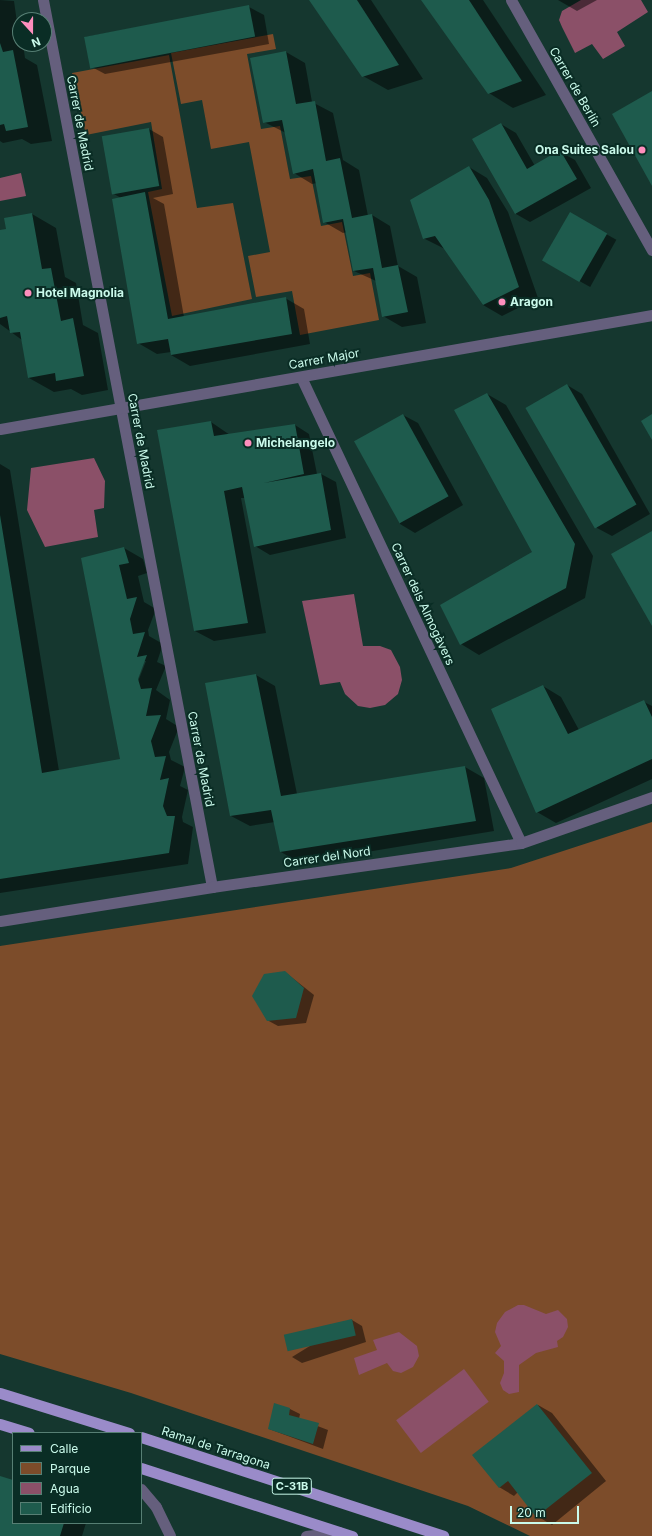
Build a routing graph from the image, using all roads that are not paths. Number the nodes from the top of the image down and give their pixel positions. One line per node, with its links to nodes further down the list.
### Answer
1 (43, 0): 6 (street, Carrer de Madrid)
2 (511, 0): 3 (street, Carrer de Berlín)
3 (652, 250)
4 (652, 315): 5 (street, Carrer Major)
5 (301, 377): 6 (street, Carrer Major); 9 (street, Carrer dels Almogàvers)
6 (121, 408): 7 (street, Carrer Major); 10 (street, Carrer de Madrid)
7 (0, 429)
8 (652, 797): 9 (street, Carrer del Nord)
9 (521, 843): 10 (street, Carrer del Nord)
10 (212, 887): 11 (street, Carrer del Nord)
11 (0, 921)
12 (0, 1393): 15 (main road)
13 (0, 1424): 14 (main road)
14 (27, 1432)
15 (126, 1432)
16 (142, 1437): 23 (main road, Ramal de Tarragona / C-31B)
17 (142, 1468): 19 (main road, C-31B)
18 (142, 1490): 20 (street)
19 (340, 1532): 21 (street); 22 (main road, C-31B)
20 (170, 1536)
21 (306, 1536)
22 (352, 1536)
23 (443, 1536)

